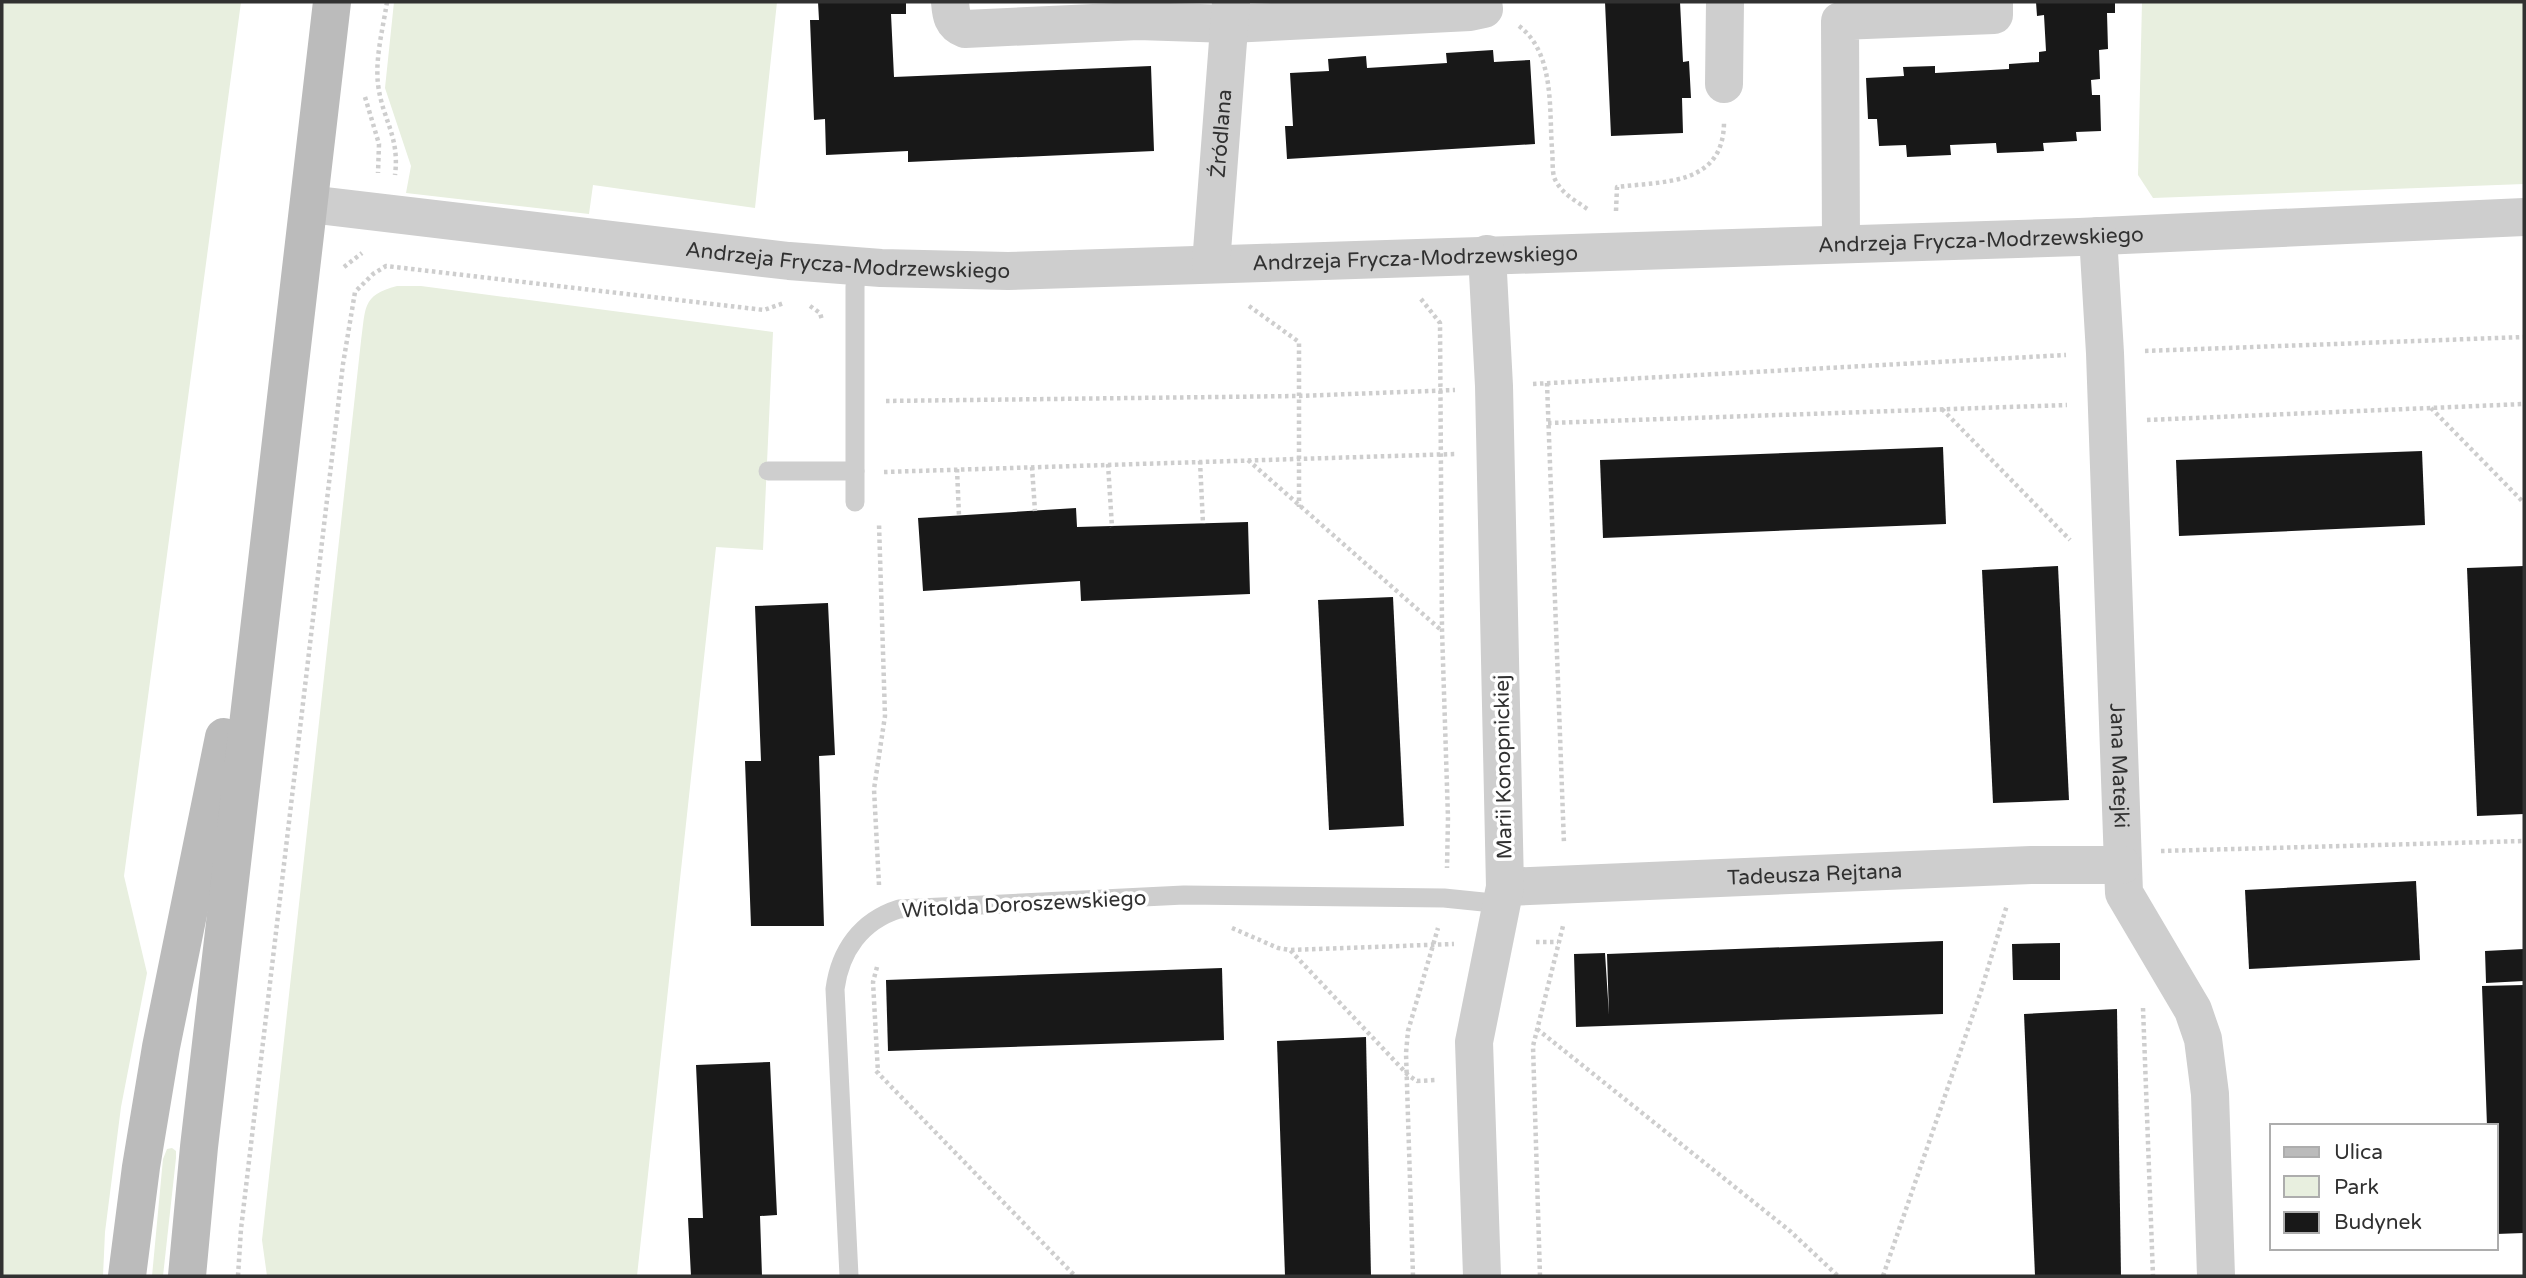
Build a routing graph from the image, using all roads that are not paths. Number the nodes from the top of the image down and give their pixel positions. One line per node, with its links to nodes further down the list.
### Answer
1 (332, 2): 10 (street)
2 (950, 2): 7 (street)
3 (1725, 2): 9 (street)
4 (1994, 2): 6 (street)
5 (1484, 5): 8 (street)
6 (1840, 11): 13 (street)
7 (1043, 13): 8 (street)
8 (1231, 13): 15 (street, Źródlana)
9 (1724, 84)
10 (309, 204): 16 (street, Andrzeja Frycza-Modrzewskiego); 19 (street)
11 (2524, 217): 12 (street, Andrzeja Frycza-Modrzewskiego)
12 (2098, 236): 13 (street, Andrzeja Frycza-Modrzewskiego); 21 (street, Jana Matejki)
13 (1841, 244): 14 (street, Andrzeja Frycza-Modrzewskiego)
14 (1487, 254): 15 (street, Andrzeja Frycza-Modrzewskiego); 22 (street, Marii Konopnickiej)
15 (1211, 264): 16 (street, Andrzeja Frycza-Modrzewskiego)
16 (857, 267): 18 (lane)
17 (768, 471): 18 (lane)
18 (855, 471): 20 (lane)
19 (276, 478): 23 (street); 24 (street)
20 (855, 502)
21 (2122, 858): 22 (street, Tadeusza Rejtana); 27 (street, Jana Matejki)
22 (1504, 895): 25 (lane, Witolda Doroszewskiego); 26 (street, Marii Konopnickiej)
23 (127, 1276)
24 (187, 1276)
25 (849, 1276)
26 (1482, 1276)
27 (2216, 1276)

